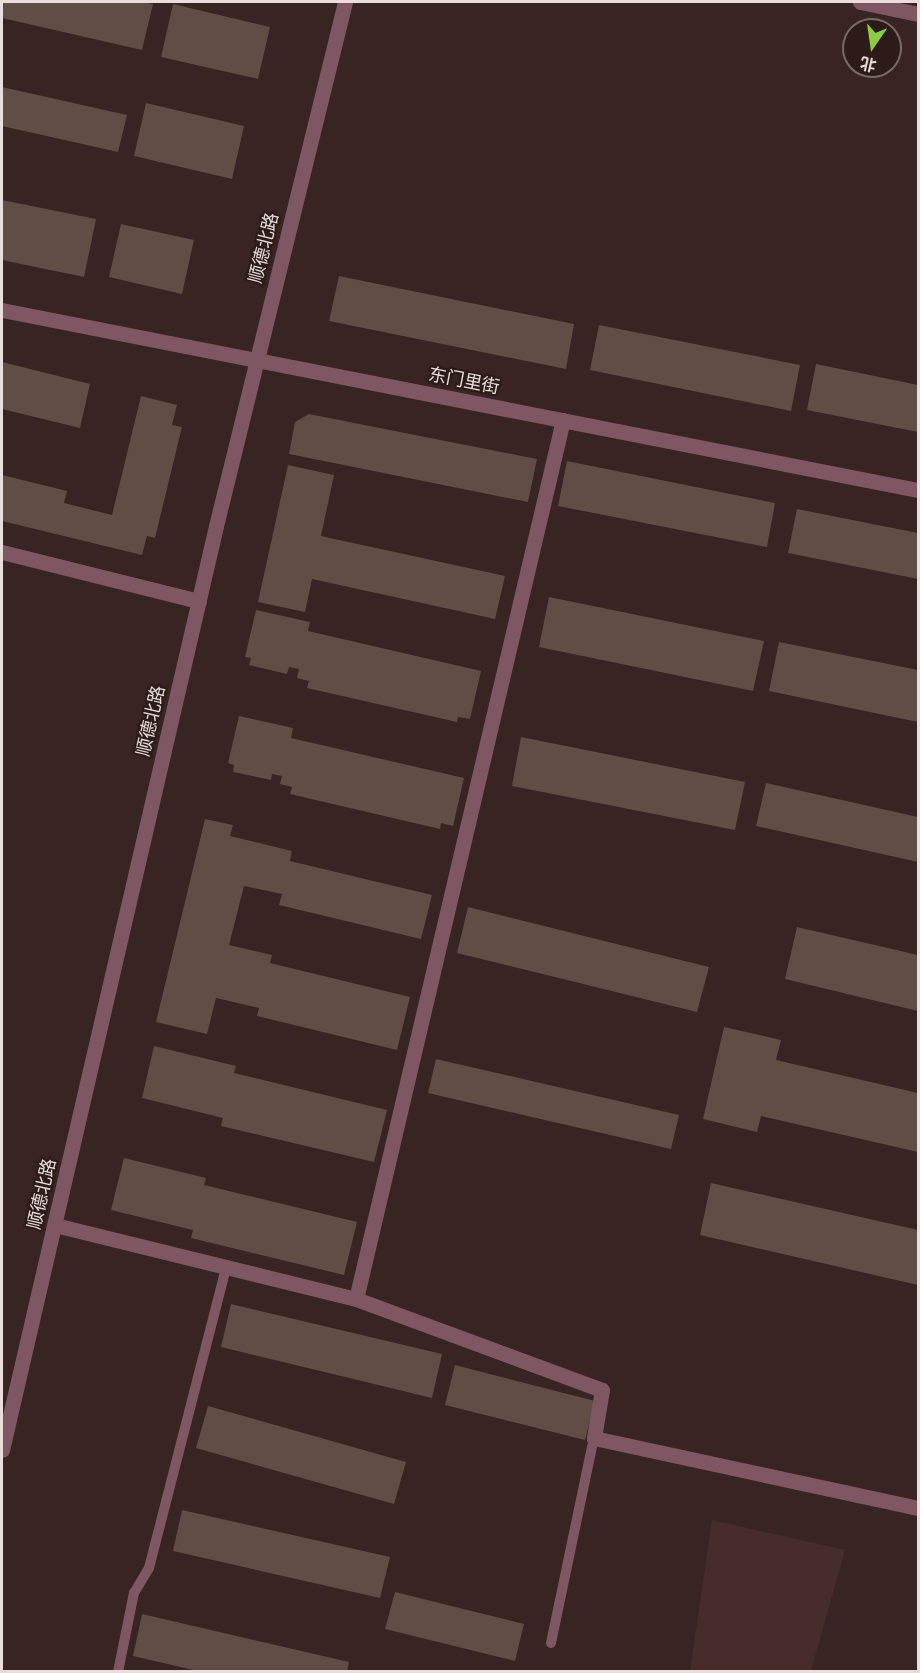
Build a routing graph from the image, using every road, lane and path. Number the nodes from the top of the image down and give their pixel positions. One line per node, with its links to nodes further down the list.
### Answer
1 (345, 2): 5 (street, 顺德北路)
2 (860, 2): 3 (street)
3 (918, 14)
4 (2, 310): 5 (street, 东门里街)
5 (257, 360): 6 (street, 东门里街); 9 (street, 顺德北路)
6 (563, 420): 7 (street, 东门里街); 12 (street)
7 (918, 490)
8 (2, 552): 9 (street)
9 (199, 601): 10 (street, 顺德北路)
10 (55, 1226): 11 (street); 14 (street, 顺德北路)
11 (226, 1268): 12 (street); 17 (lane)
12 (356, 1299): 13 (street)
13 (594, 1438): 15 (street); 16 (lane)
14 (2, 1450)
15 (918, 1508)
16 (551, 1643)
17 (118, 1671)

